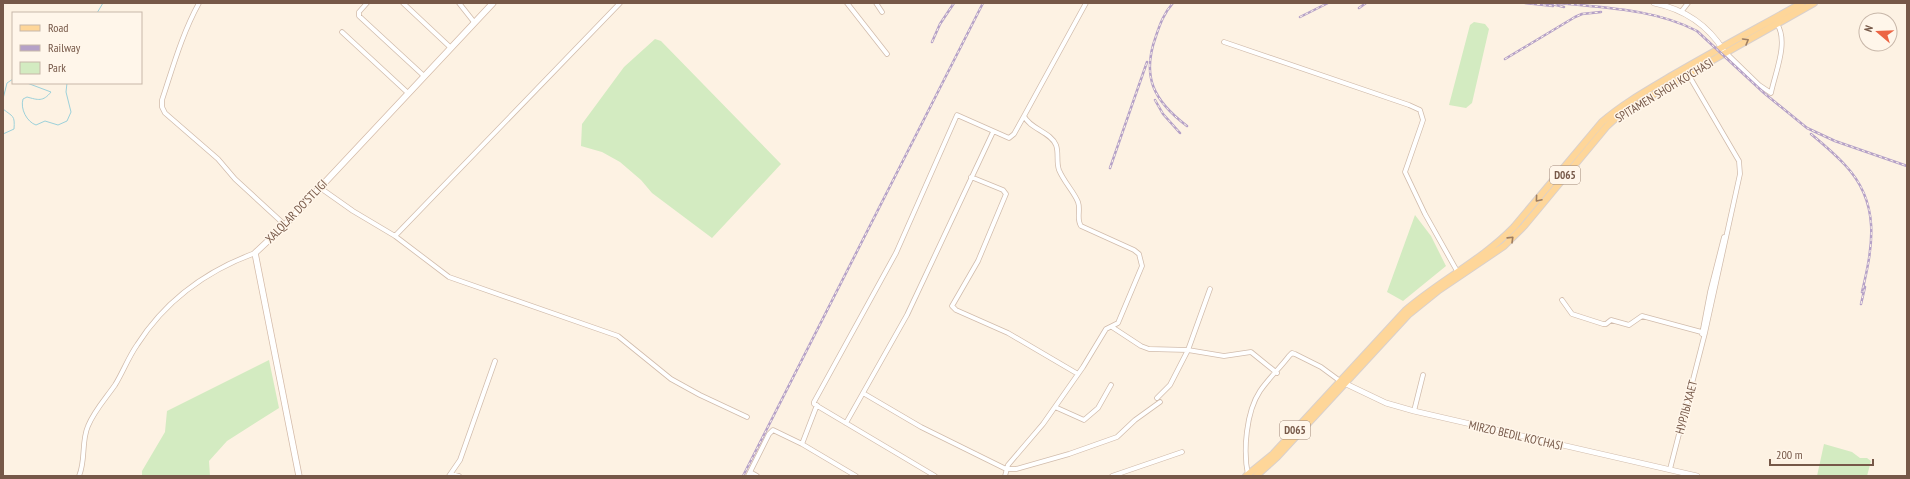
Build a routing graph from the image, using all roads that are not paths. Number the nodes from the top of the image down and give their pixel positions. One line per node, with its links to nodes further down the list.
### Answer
1 (199, 3): 32 (street)
2 (367, 3): 26 (street)
3 (404, 3): 22 (street)
4 (459, 3): 17 (street)
5 (493, 3): 17 (main road, XALQLAR DO’STLIGI)
6 (620, 3): 33 (street)
7 (847, 3): 24 (street)
8 (876, 3): 15 (street)
9 (1086, 3): 28 (street)
10 (1654, 3): 14 (street)
11 (1688, 3): 16 (street)
12 (1802, 3): 21 (main road, SPITAMEN SHOH KO'CHASI / D065)
13 (1814, 3): 18 (main road, SPITAMEN SHOH KO'CHASI / D065)
14 (1667, 5): 16 (street)
15 (882, 12)
16 (1681, 12): 21 (street)
17 (474, 22): 22 (main road, XALQLAR DO’STLIGI)
18 (1777, 24): 23 (main road, SPITAMEN SHOH KO'CHASI / D065, one-way to 18); 23 (street)
19 (342, 32): 27 (street)
20 (1224, 42): 35 (street)
21 (1722, 47): 23 (street); 35 (main road, SPITAMEN SHOH KO'CHASI / D065, one-way to 35)
22 (451, 48): 26 (main road, XALQLAR DO’STLIGI)
23 (1726, 53): 25 (main road, SPITAMEN SHOH KO'CHASI / D065)
24 (887, 54)
25 (1688, 74): 39 (street, НУРЛЫ ХАЕТ); 45 (main road, SPITAMEN SHOH KO'CHASI / D065, one-way to 25)
26 (424, 76): 27 (main road, XALQLAR DO’STLIGI)
27 (408, 93): 31 (main road, XALQLAR DO’STLIGI)
28 (1024, 116): 29 (street); 38 (street)
29 (993, 132): 30 (street); 48 (street)
30 (971, 177): 43 (street); 47 (street)
31 (319, 187): 32 (main road, XALQLAR DO’STLIGI); 33 (street)
32 (285, 224): 34 (main road, XALQLAR DO’STLIGI)
33 (395, 236): 51 (street)
34 (255, 254): 61 (street); 62 (main road, XALQLAR DO’STLIGI)
35 (1457, 271): 45 (main road, SPITAMEN SHOH KO'CHASI / D065)
36 (1210, 289): 40 (street)
37 (1562, 300): 39 (street)
38 (1112, 327): 40 (street); 43 (street)
39 (1704, 332): 56 (street, НУРЛЫ ХАЕТ)
40 (1188, 350): 42 (street); 55 (street)
41 (495, 361): 59 (street)
42 (1277, 373): 45 (street); 60 (street)
43 (1078, 374): 49 (street)
44 (1423, 375): 50 (street)
45 (1342, 382): 50 (street, MIRZO BEDIL KO'CHASI); 60 (main road, D065); 69 (main road, D065)
46 (1111, 386): 49 (street)
47 (863, 393): 52 (street); 55 (street)
48 (817, 405): 52 (street); 53 (street)
49 (1055, 407): 55 (street)
50 (1414, 411): 56 (street, MIRZO BEDIL KO'CHASI)
51 (747, 417)
52 (846, 423): 66 (street)
53 (802, 444): 57 (street); 65 (street)
54 (1182, 452): 68 (street)
55 (1006, 469): 67 (street)
56 (1670, 469): 58 (street, MIRZO BEDIL KO'CHASI)
57 (749, 474): 64 (street)
58 (1678, 474): 70 (street, MIRZO BEDIL KO'CHASI)
59 (450, 475): 63 (street)
60 (1247, 475)
61 (78, 476)
62 (299, 476)
63 (459, 476)
64 (757, 476)
65 (856, 476)
66 (935, 476)
67 (1005, 476)
68 (1112, 476)
69 (1256, 476)
70 (1697, 476)

